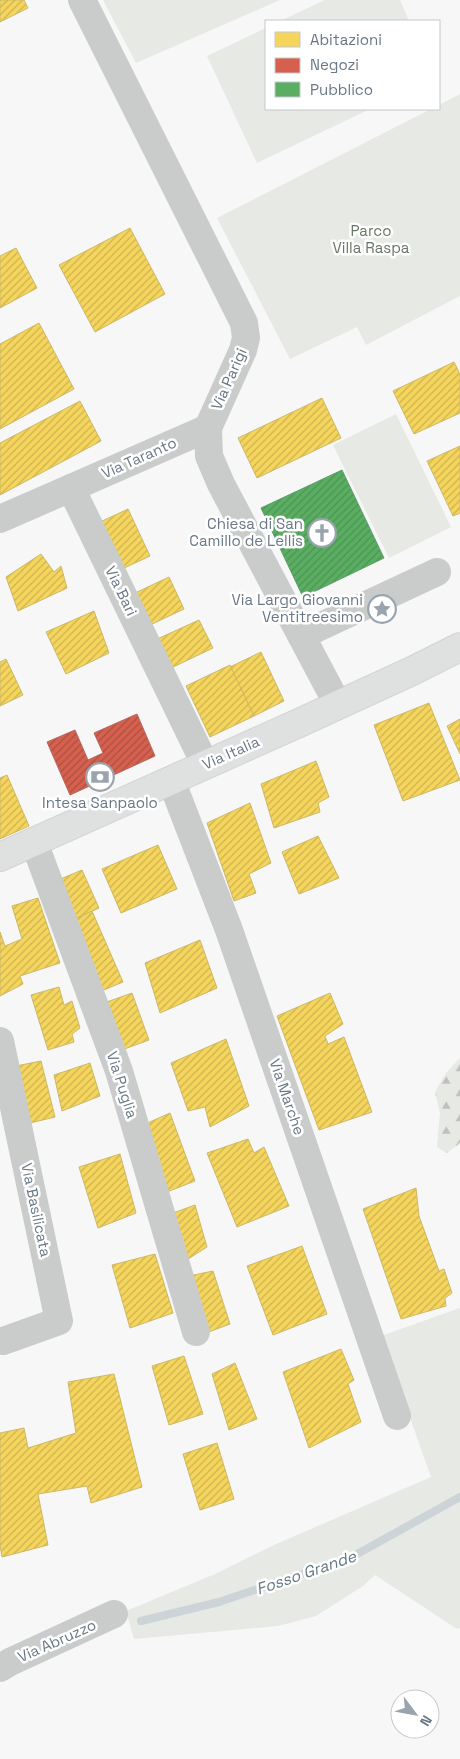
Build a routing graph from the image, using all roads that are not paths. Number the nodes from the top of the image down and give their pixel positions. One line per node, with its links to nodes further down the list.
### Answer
1 (82, 0): 2 (street, Via Parigi)
2 (208, 428): 3 (street, Via Taranto); 6 (street, Via Parigi)
3 (71, 488): 4 (street); 9 (street, Via Bari)
4 (0, 519)
5 (437, 572): 6 (street)
6 (302, 637): 8 (street, Via Parigi)
7 (460, 647): 8 (main road, Via Italia)
8 (338, 705): 9 (main road, Via Italia)
9 (205, 764): 10 (main road, Via Italia)
10 (171, 780): 11 (main road, Via Italia); 16 (street, Via Marche)
11 (34, 842): 12 (main road, Via Italia); 14 (street, Via Puglia)
12 (0, 857)
13 (0, 1041): 15 (street, Via Basilicata)
14 (196, 1332)
15 (3, 1341)
16 (397, 1416)
17 (114, 1614): 18 (street, Via Abruzzo)
18 (0, 1668)

